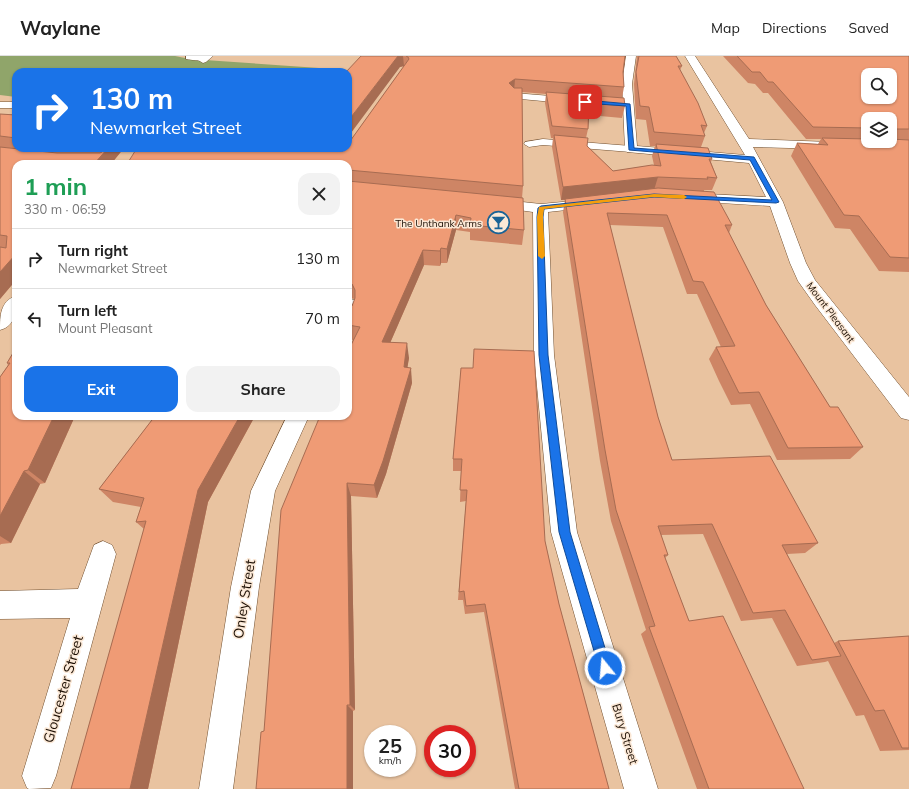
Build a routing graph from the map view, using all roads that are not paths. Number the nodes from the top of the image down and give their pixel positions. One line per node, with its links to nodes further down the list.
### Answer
1 (631, 56): 12 (street)
2 (690, 56): 10 (street, Mount Pleasant)
3 (189, 57): 4 (lane)
4 (206, 58)
5 (514, 96): 6 (street)
6 (582, 101)
7 (0, 105): 8 (lane)
8 (12, 105)
9 (529, 144): 12 (lane)
10 (745, 144): 11 (street); 13 (street, Mount Pleasant)
11 (839, 145)
12 (631, 149): 13 (street)
13 (752, 159): 17 (street, Mount Pleasant)
14 (677, 197): 17 (street)
15 (610, 201): 18 (street)
16 (479, 202): 18 (street)
17 (776, 202): 21 (street, Mount Pleasant)
18 (541, 208): 28 (street, Bury Street)
19 (12, 308): 20 (street)
20 (0, 324)
21 (909, 412)
22 (296, 420): 27 (street, Onley Street)
23 (103, 554): 24 (street, Gloucester Street)
24 (88, 603): 25 (street); 26 (street, Gloucester Street)
25 (0, 605)
26 (39, 776)
27 (216, 789)
28 (641, 789)

